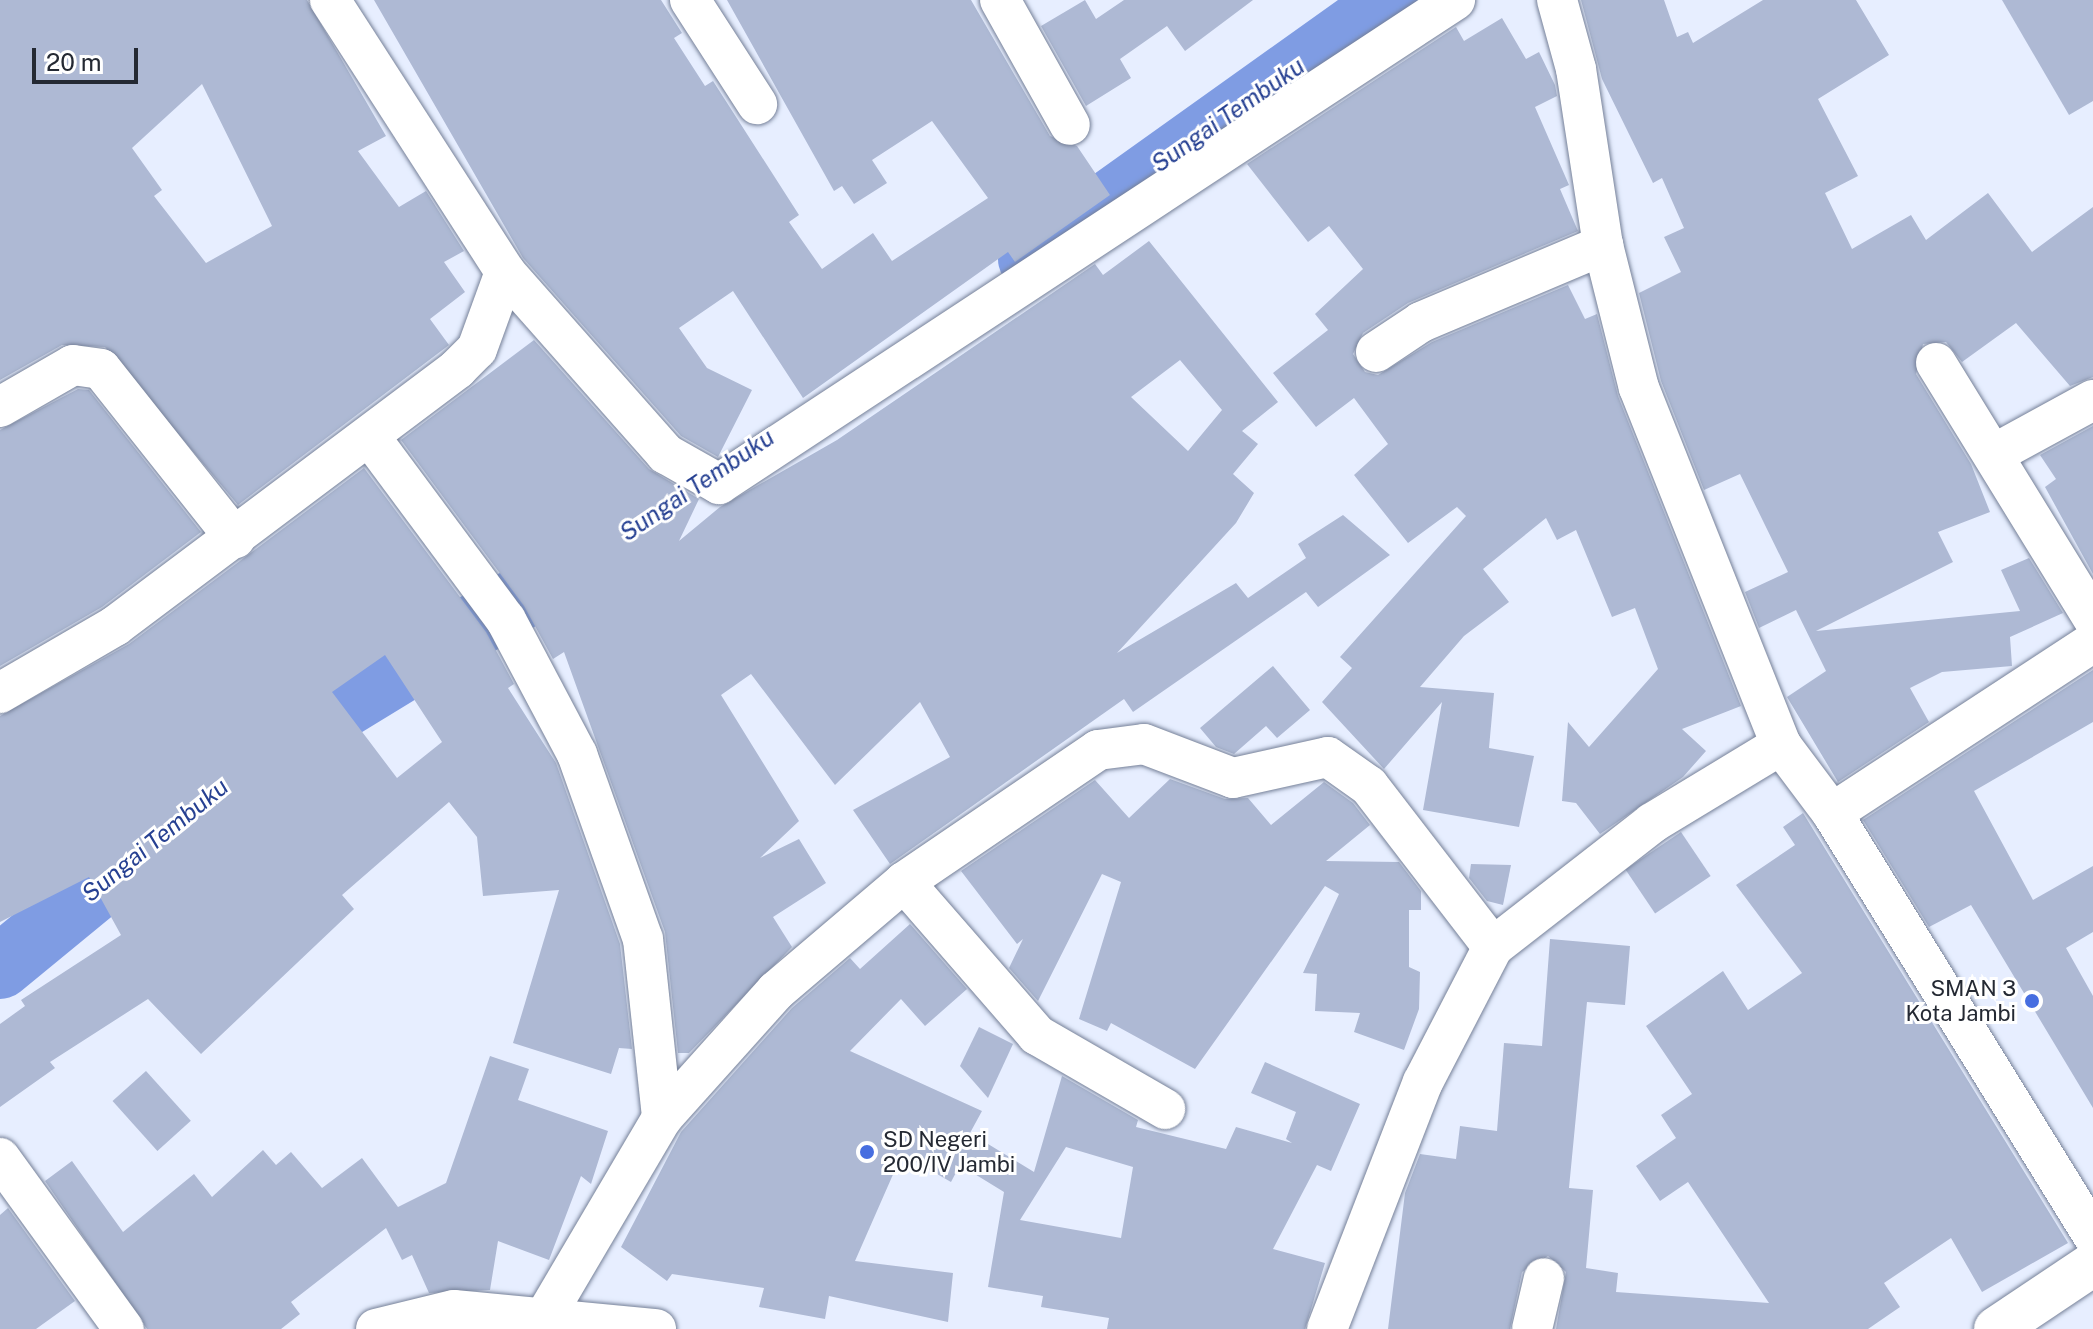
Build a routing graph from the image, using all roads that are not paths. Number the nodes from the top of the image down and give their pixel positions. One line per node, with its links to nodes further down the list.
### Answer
1 (330, 0): 9 (street)
2 (690, 0): 6 (street)
3 (1455, 0): 9 (street)
4 (1557, 0): 8 (street)
5 (1017, 6): 7 (street)
6 (757, 104)
7 (1070, 125)
8 (1603, 245): 10 (street); 20 (street)
9 (505, 272): 14 (street)
10 (1376, 352)
11 (1936, 363): 15 (street)
12 (2093, 400): 15 (street)
13 (0, 407): 16 (street)
14 (370, 437): 16 (street); 25 (street)
15 (1994, 454): 17 (street)
16 (235, 538): 19 (street)
17 (2093, 618)
18 (2093, 642): 21 (street)
19 (1, 690)
20 (1781, 745): 21 (street); 23 (street)
21 (1832, 813): 27 (street)
22 (904, 882): 23 (street); 24 (street); 25 (street)
23 (1493, 947): 34 (street)
24 (1165, 1109)
25 (662, 1118): 30 (street)
26 (0, 1158): 31 (street)
27 (2093, 1235)
28 (2093, 1264): 36 (street)
29 (1544, 1278): 35 (street)
30 (546, 1315): 32 (street); 33 (street)
31 (124, 1329)
32 (376, 1329)
33 (656, 1329)
34 (1327, 1329)
35 (1532, 1329)
36 (1996, 1329)

